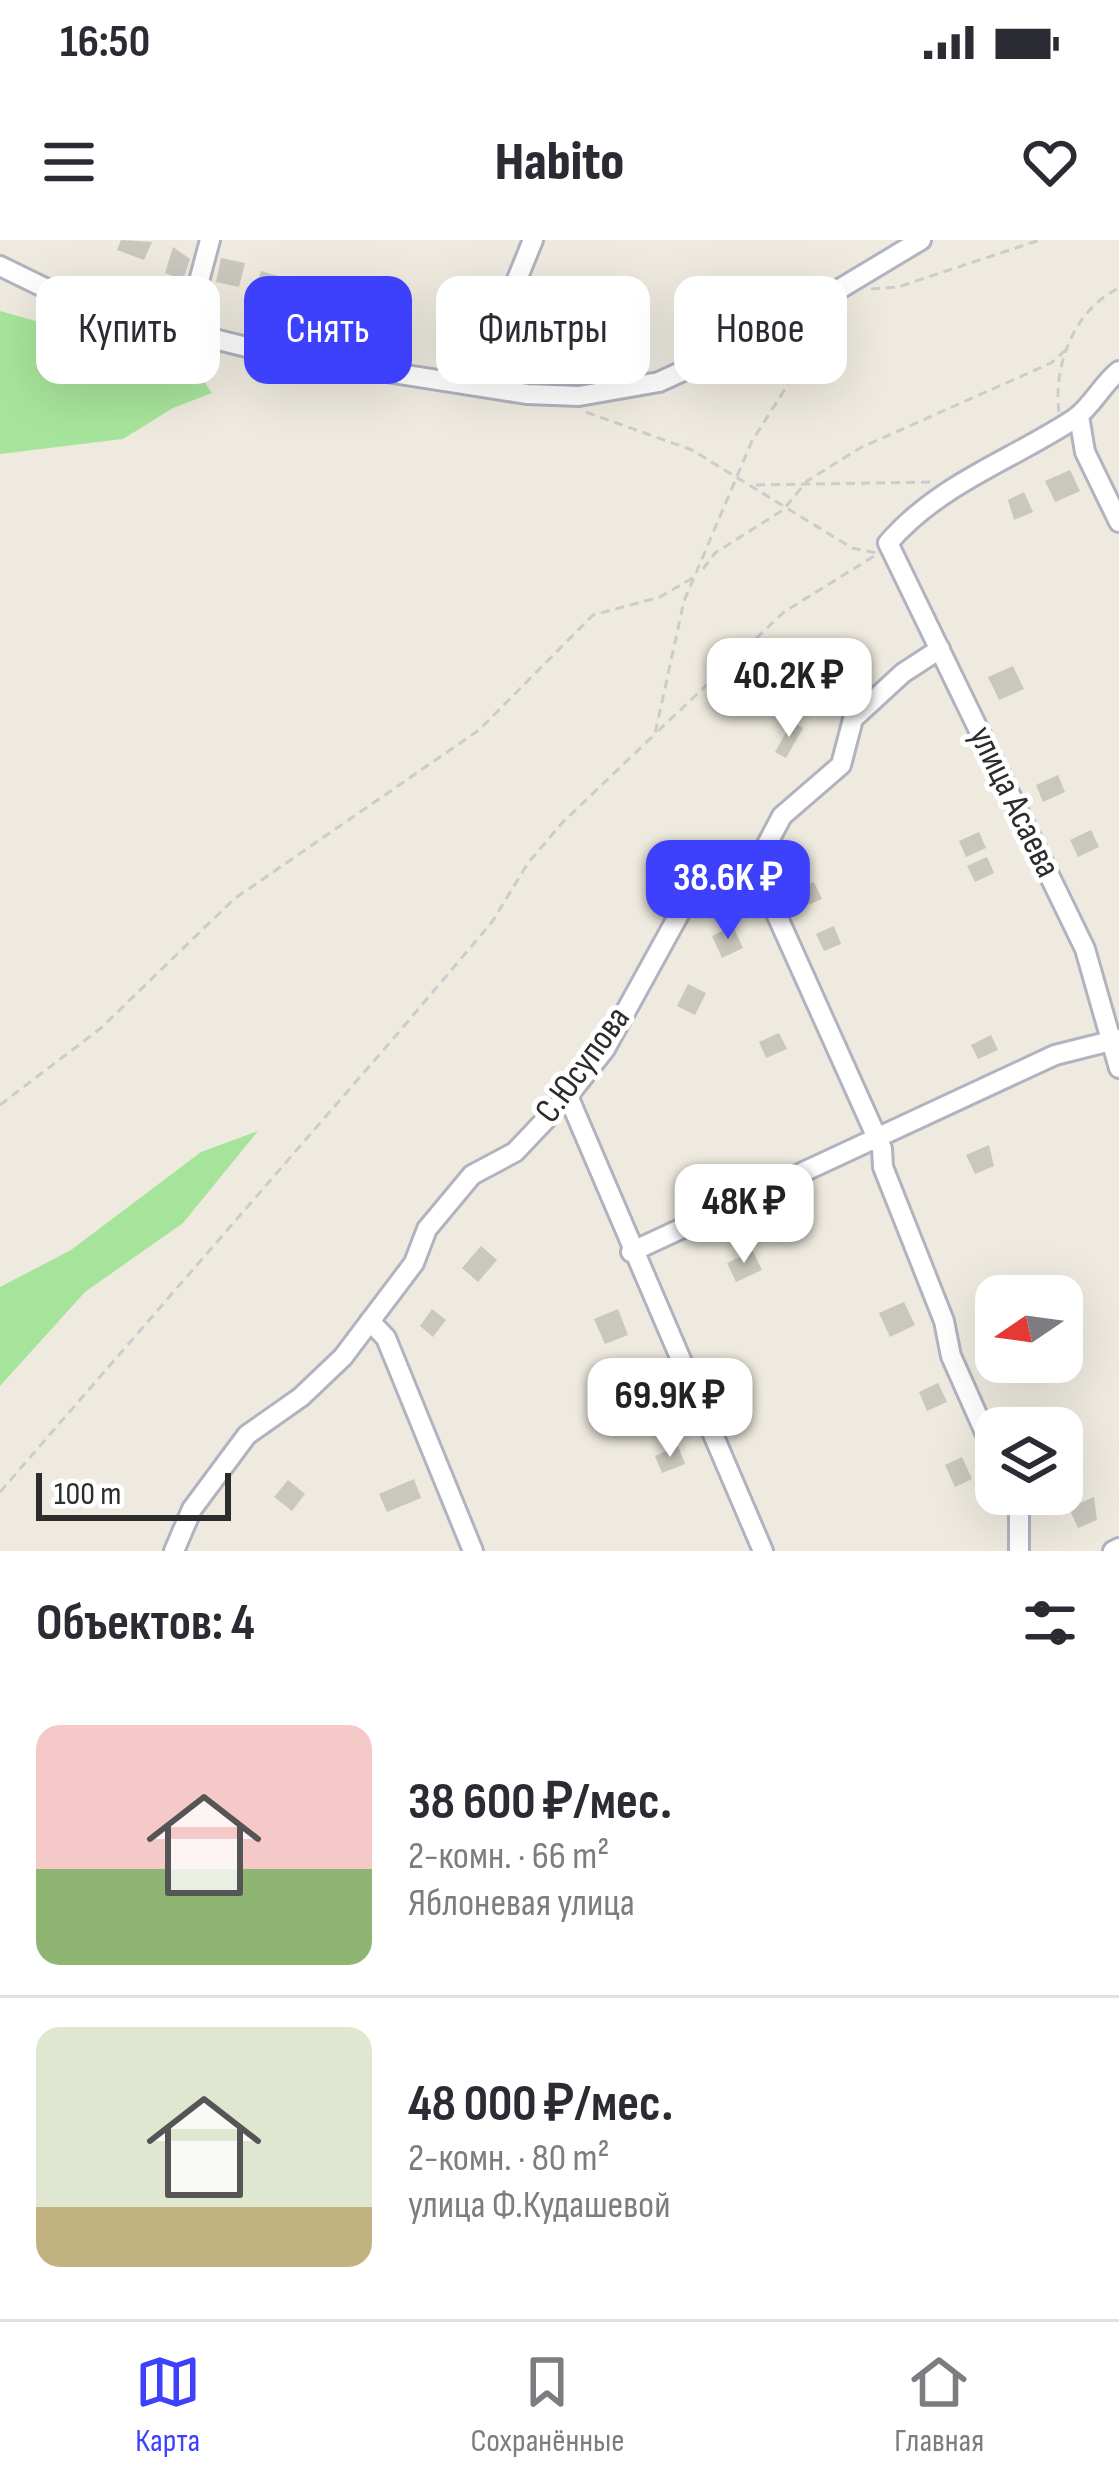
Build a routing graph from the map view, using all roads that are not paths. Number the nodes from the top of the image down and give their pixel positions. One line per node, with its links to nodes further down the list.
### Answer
1 (210, 240): 5 (street)
2 (533, 240): 9 (street)
3 (921, 240): 9 (street)
4 (0, 266): 6 (street)
5 (200, 276)
6 (36, 284)
7 (220, 339): 9 (street)
8 (1119, 370): 10 (street)
9 (474, 386)
10 (1071, 420): 11 (street); 12 (street, улица Асаева)
11 (1119, 522)
12 (940, 650): 13 (street); 14 (street, улица Асаева)
13 (751, 874): 16 (street, С.Юсупова); 17 (street)
14 (1115, 1041): 15 (street, улица Асаева); 17 (street)
15 (1119, 1069)
16 (568, 1096): 18 (street); 19 (street, С.Юсупова)
17 (877, 1138): 18 (street); 20 (street)
18 (632, 1252): 24 (street)
19 (370, 1321): 22 (street, С.Юсупова); 23 (street)
20 (975, 1410)
21 (1018, 1515): 25 (street)
22 (176, 1549)
23 (473, 1551)
24 (763, 1551)
25 (1019, 1551)

